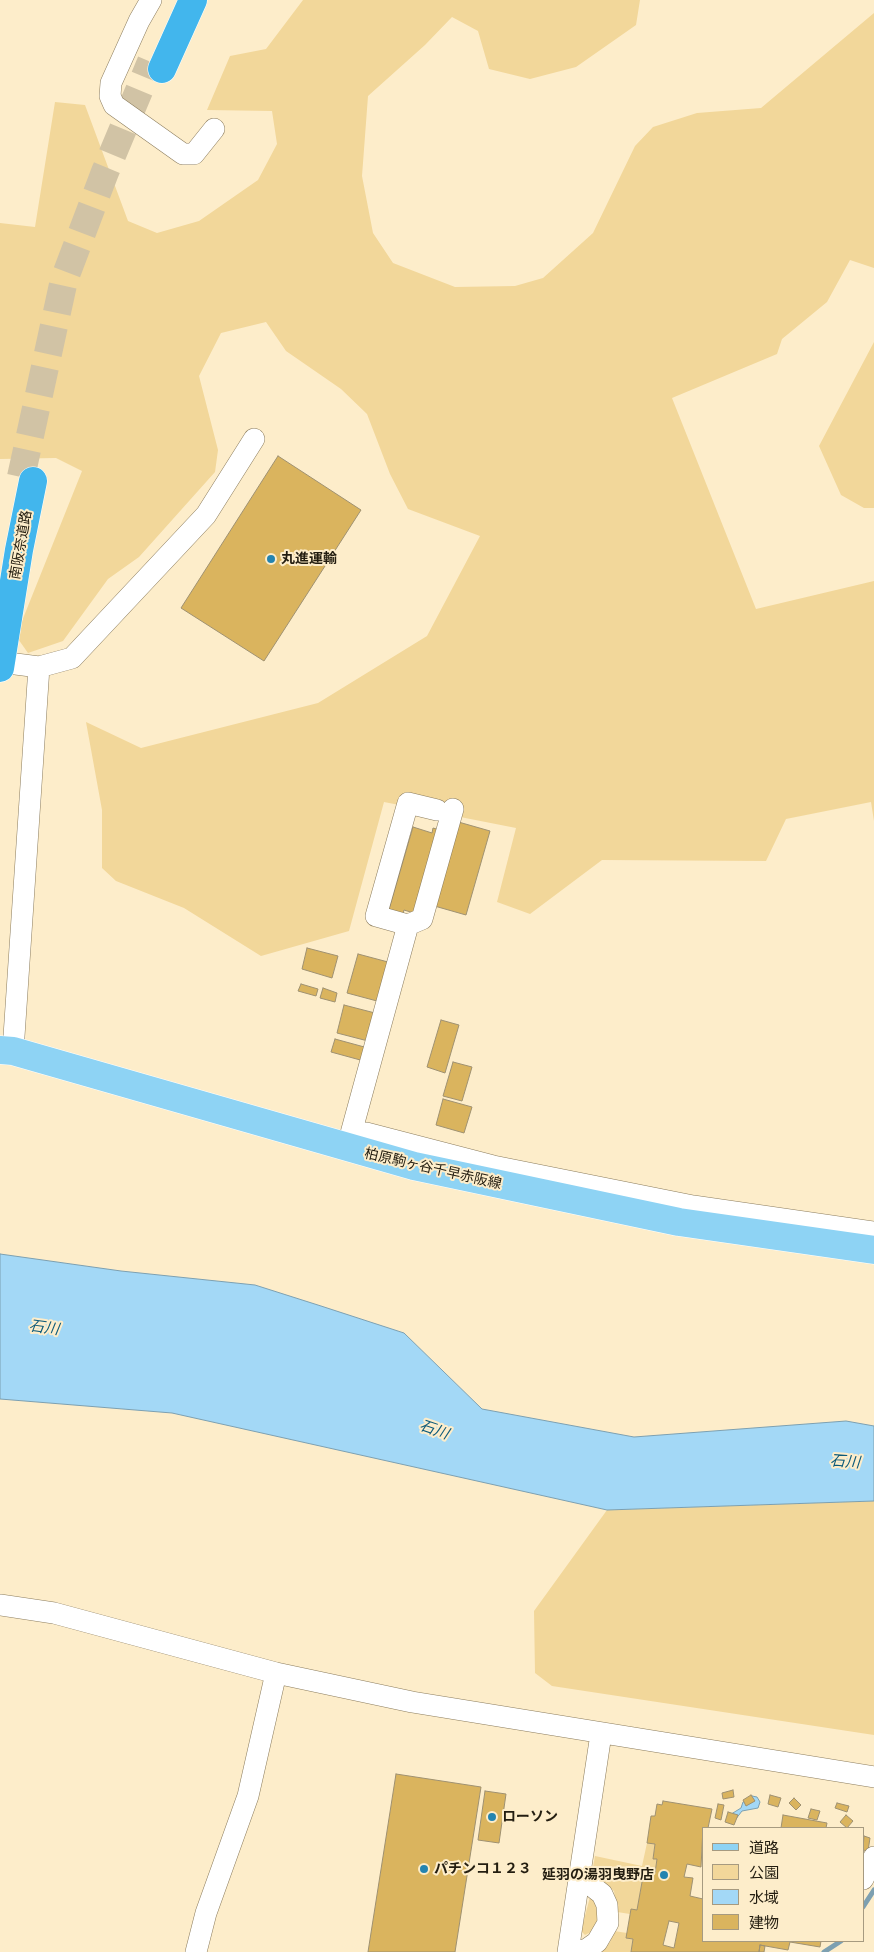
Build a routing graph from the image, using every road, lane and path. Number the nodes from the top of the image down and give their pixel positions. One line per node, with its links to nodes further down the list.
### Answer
1 (151, 0): 4 (street)
2 (179, 0): 3 (highway)
3 (193, 0)
4 (214, 129)
5 (254, 439): 8 (street)
6 (0, 584): 7 (highway, 南阪奈道路)
7 (4, 666): 8 (street)
8 (39, 668): 10 (street)
9 (408, 925): 9 (street); 11 (street)
10 (6, 1050): 11 (main road, 柏原駒ヶ谷千早赤阪線)
11 (354, 1150): 12 (street); 13 (main road, 柏原駒ヶ谷千早赤阪線)
12 (874, 1232)
13 (874, 1250)
14 (0, 1604): 15 (street)
15 (276, 1673): 16 (street); 21 (street)
16 (602, 1734): 17 (street); 19 (street)
17 (874, 1777)
18 (874, 1857): 20 (street)
19 (580, 1877): 22 (street); 23 (street)
20 (864, 1877)
21 (196, 1952)
22 (568, 1952)
23 (578, 1952)

